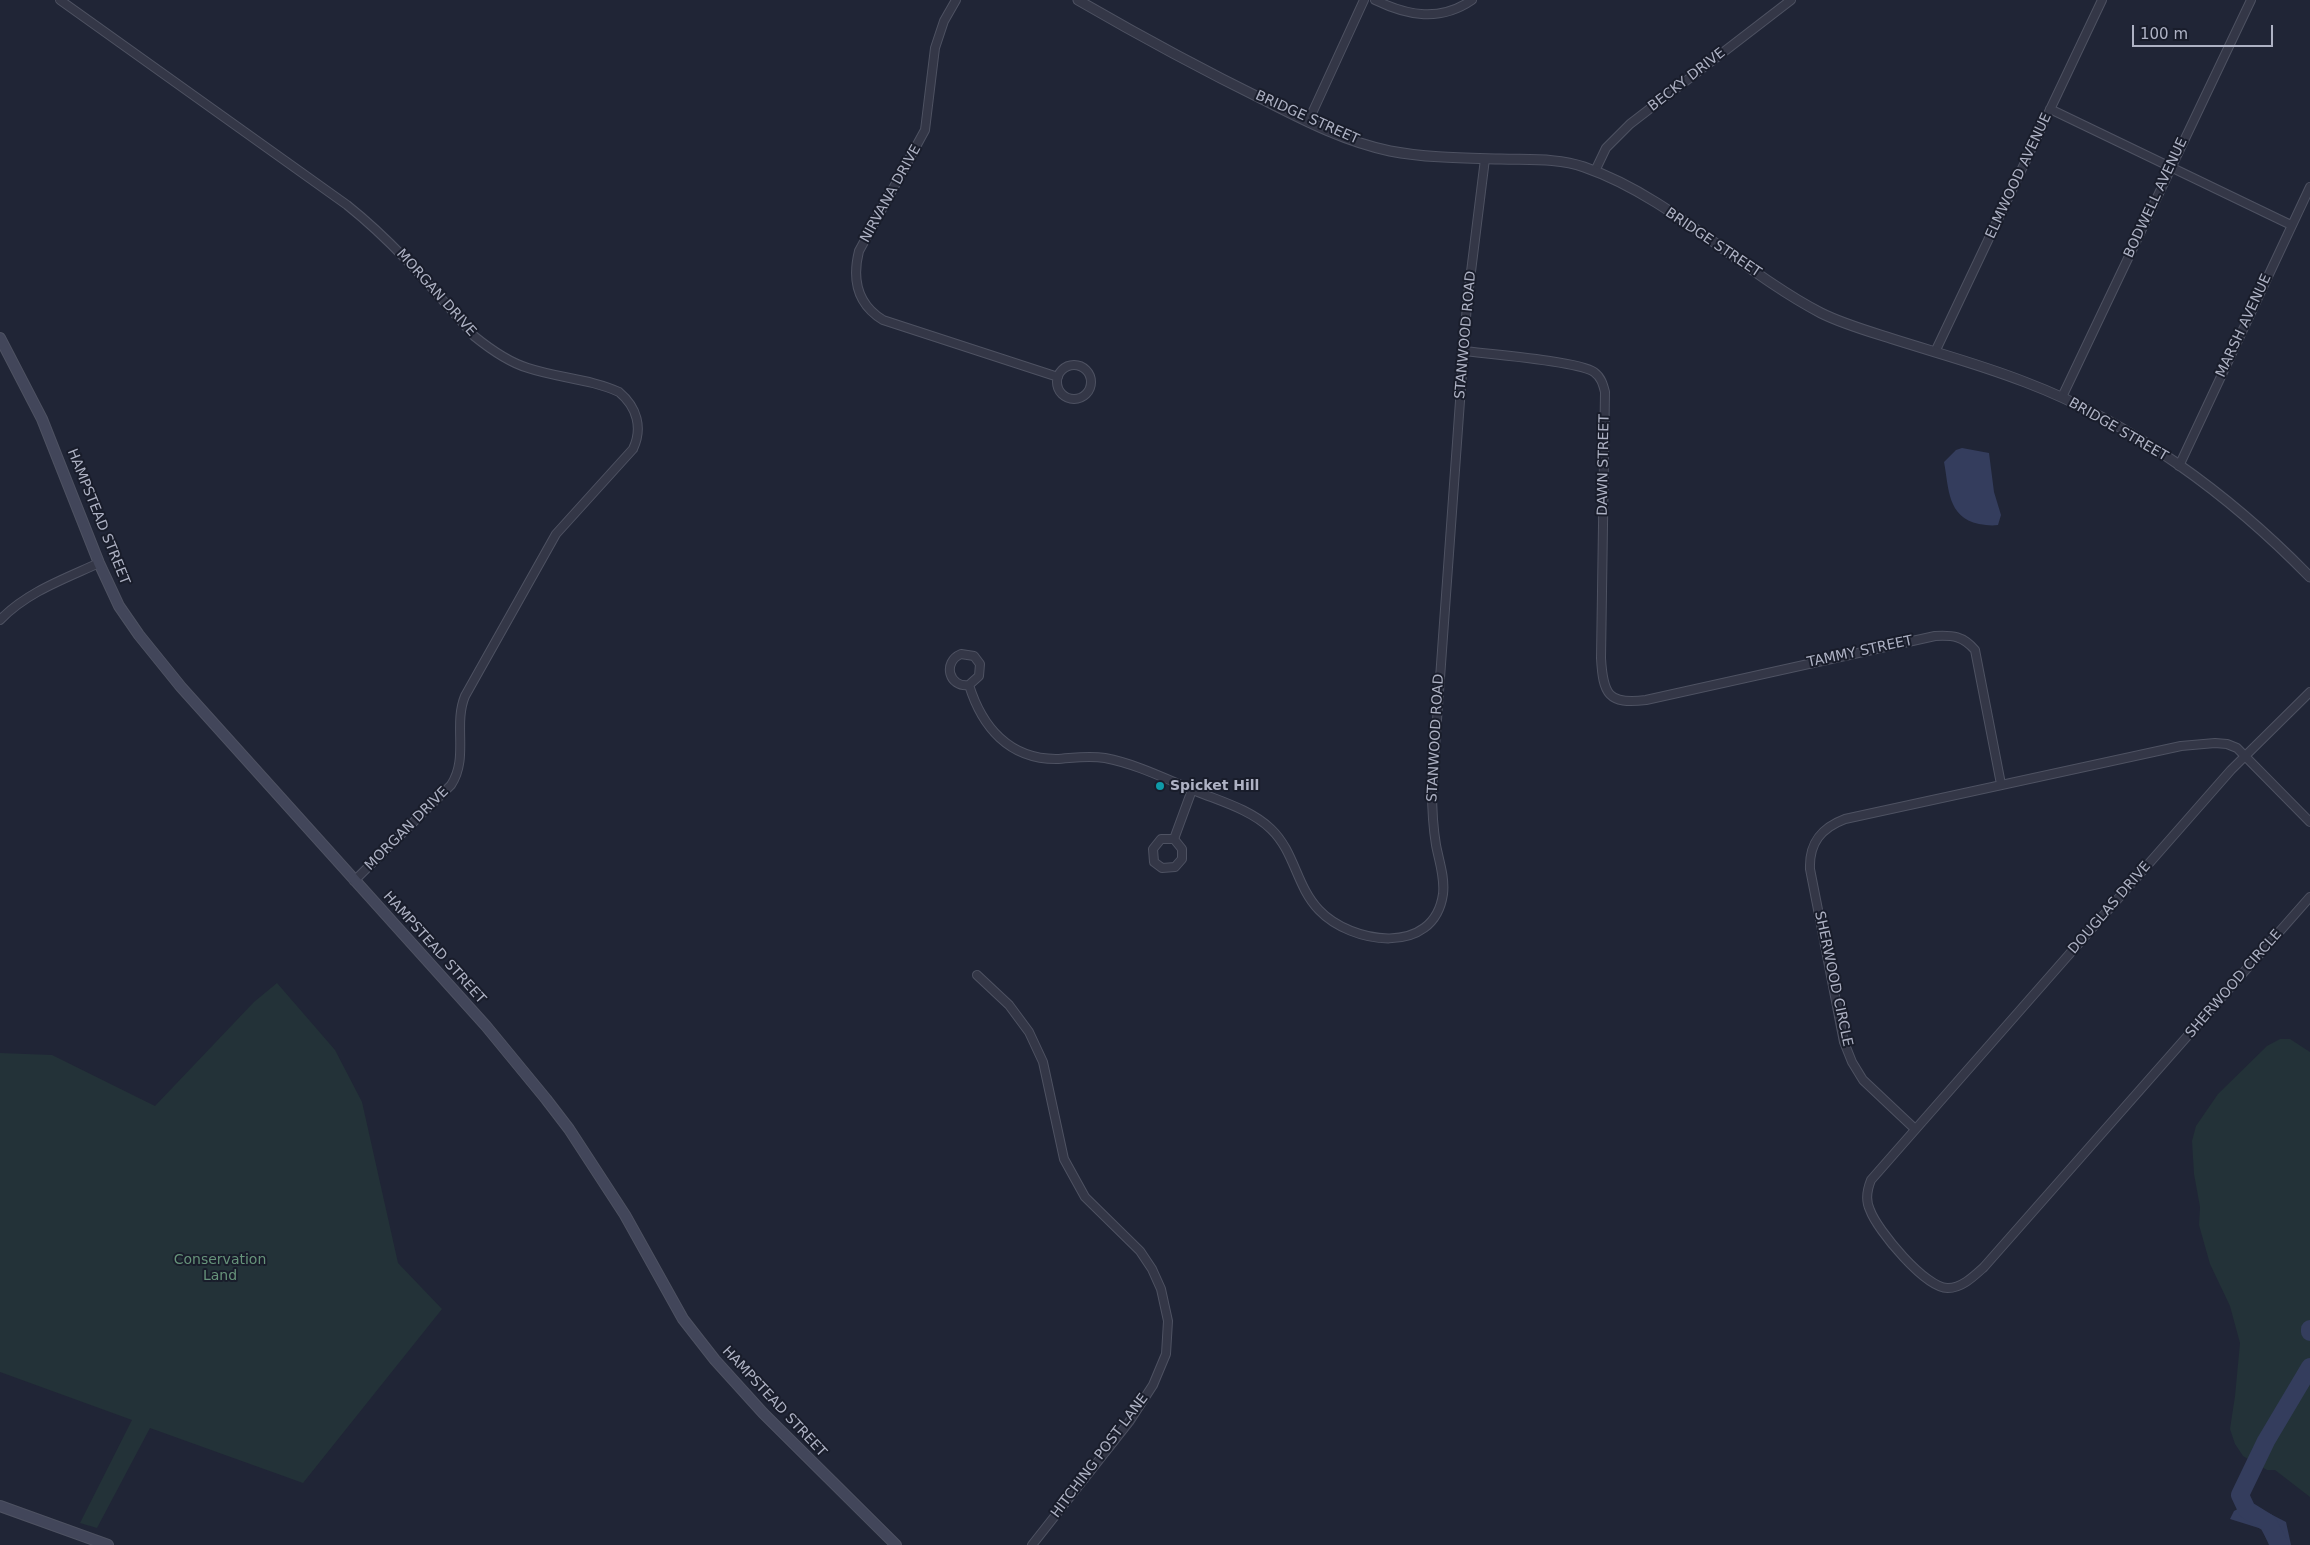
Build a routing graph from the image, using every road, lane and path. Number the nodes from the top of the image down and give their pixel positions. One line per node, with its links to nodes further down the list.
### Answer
1 (60, 0): 34 (street, MORGAN DRIVE)
2 (956, 0): 20 (street, NIRVANA DRIVE)
3 (1078, 0): 11 (street, BRIDGE STREET)
4 (1364, 0): 11 (street)
5 (1375, 0): 6 (street)
6 (1472, 0)
7 (1791, 0): 14 (street, BECKY DRIVE)
8 (2102, 0): 10 (street, ELMWOOD AVENUE)
9 (2251, 0): 13 (street, BODWELL AVENUE)
10 (2050, 109): 13 (street); 19 (street, ELMWOOD AVENUE)
11 (1308, 122): 12 (street, BRIDGE STREET)
12 (1486, 159): 14 (street, BRIDGE STREET); 18 (street, STANWOOD ROAD)
13 (2172, 166): 16 (street); 21 (street, BODWELL AVENUE)
14 (1595, 171): 19 (street, BRIDGE STREET)
15 (2310, 187): 16 (street, MARSH AVENUE)
16 (2292, 225): 22 (street, MARSH AVENUE)
17 (0, 338): 23 (main road, HAMPSTEAD STREET)
18 (1464, 351): 28 (street, DAWN STREET); 31 (street, STANWOOD ROAD)
19 (1935, 352): 21 (street, BRIDGE STREET)
20 (1058, 377): 20 (street)
21 (2062, 397): 22 (street, BRIDGE STREET)
22 (2179, 466): 24 (street, BRIDGE STREET)
23 (99, 563): 25 (street); 34 (main road, HAMPSTEAD STREET)
24 (2310, 577)
25 (0, 620)
26 (969, 684): 26 (street); 31 (street, STANWOOD ROAD)
27 (2310, 692): 29 (street, DOUGLAS DRIVE)
28 (1608, 694): 30 (street, TAMMY STREET)
29 (2245, 756): 30 (street, SHERWOOD CIRCLE); 32 (street, SHERWOOD CIRCLE); 37 (street, DOUGLAS DRIVE)
30 (2001, 784): 37 (street, SHERWOOD CIRCLE)
31 (1192, 790): 33 (street)
32 (2310, 822)
33 (1174, 839): 33 (street)
34 (354, 881): 40 (main road, HAMPSTEAD STREET)
35 (2310, 897): 37 (street, SHERWOOD CIRCLE)
36 (977, 975): 41 (street, HITCHING POST LANE)
37 (1915, 1129)
38 (0, 1506): 39 (main road)
39 (108, 1545)
40 (896, 1545)
41 (1032, 1545)

